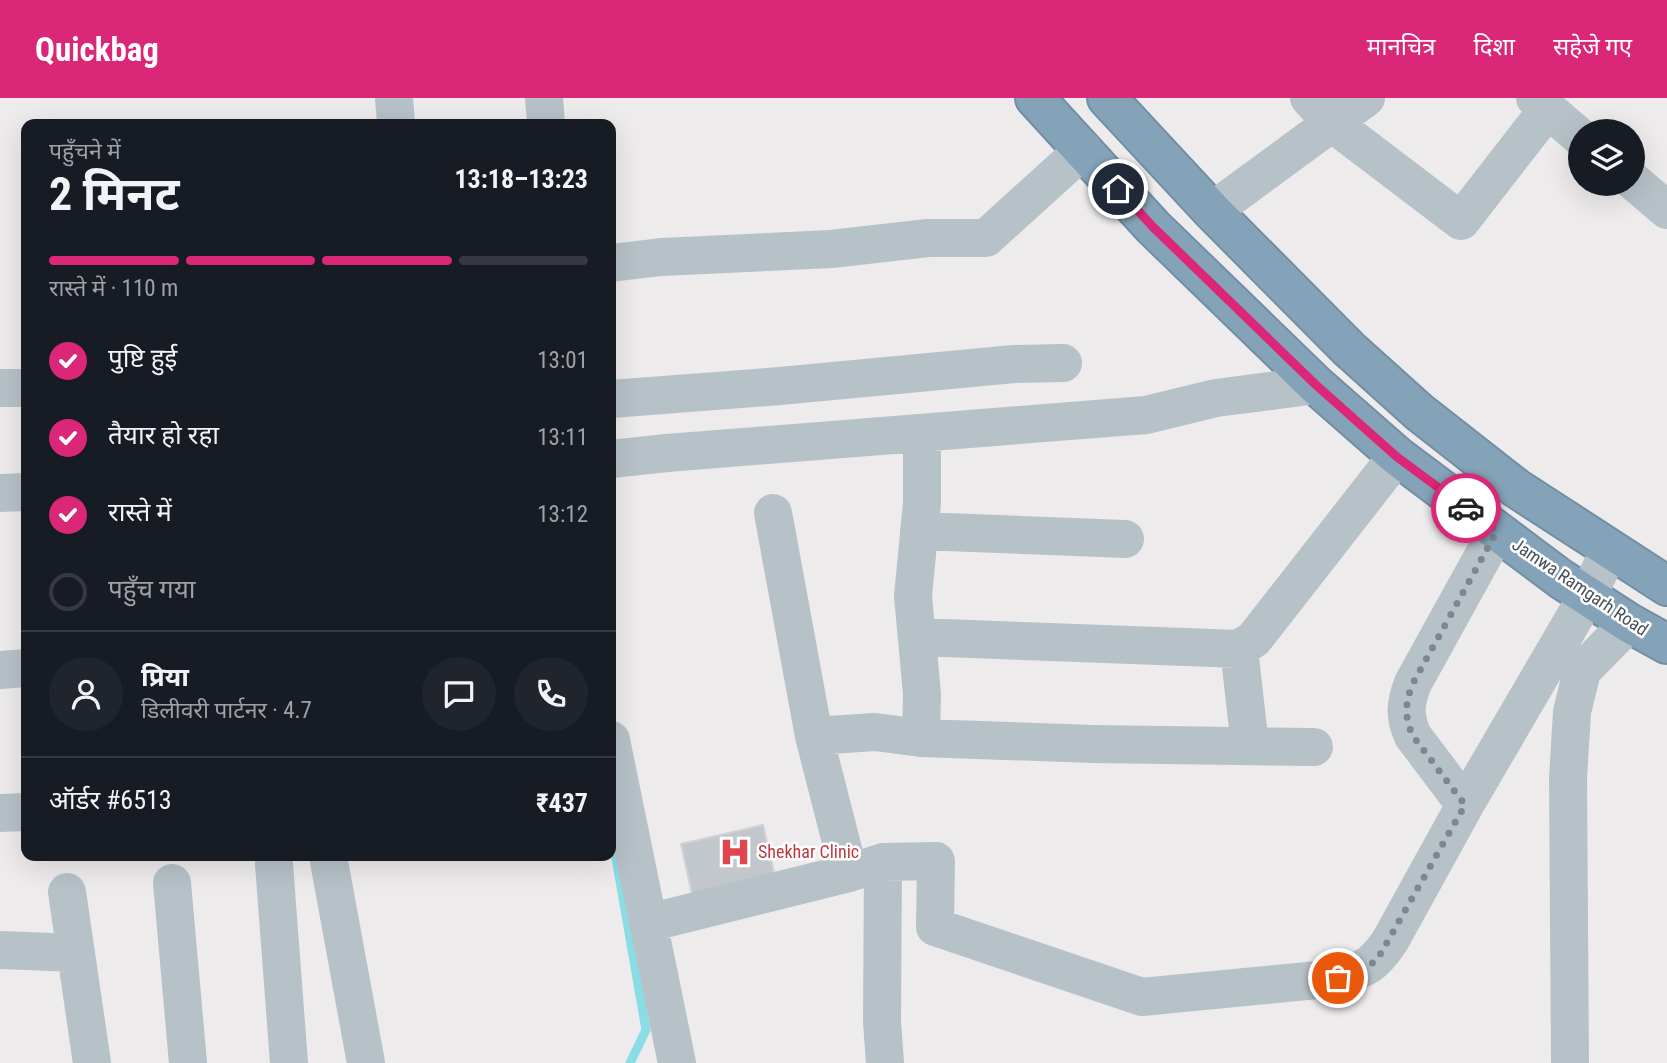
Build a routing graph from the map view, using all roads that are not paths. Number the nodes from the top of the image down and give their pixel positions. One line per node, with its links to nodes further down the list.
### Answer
1 (394, 98): 8 (street)
2 (544, 98): 9 (street)
3 (1035, 98): 11 (highway, Jamwa Ramgarh Road)
4 (1107, 98): 14 (highway)
5 (1366, 98): 7 (street)
6 (1541, 104): 7 (street); 10 (street)
7 (1321, 111): 14 (street)
8 (396, 119)
9 (546, 119)
10 (1568, 126)
11 (1083, 150): 15 (street); 17 (highway, Jamwa Ramgarh Road)
12 (1645, 191): 13 (street)
13 (1667, 210)
14 (1212, 211): 30 (highway)
15 (616, 262)
16 (1063, 363): 20 (street)
17 (1316, 385): 21 (street); 22 (highway, Jamwa Ramgarh Road)
18 (0, 388): 19 (street)
19 (21, 388)
20 (616, 399)
21 (922, 434): 23 (street); 27 (street)
22 (1397, 457): 28 (highway, Jamwa Ramgarh Road); 36 (street)
23 (616, 458)
24 (21, 492): 25 (street)
25 (0, 494)
26 (773, 513): 39 (street)
27 (919, 531): 29 (street); 34 (street)
28 (1497, 531): 32 (highway, Jamwa Ramgarh Road); 44 (street)
29 (1125, 539)
30 (1610, 550): 31 (highway); 32 (street)
31 (1667, 586)
32 (1587, 596): 33 (highway, Jamwa Ramgarh Road); 44 (street)
33 (1629, 623): 35 (highway, Jamwa Ramgarh Road); 61 (street)
34 (917, 637): 36 (street); 40 (street)
35 (1667, 644)
36 (1239, 649): 41 (street)
37 (21, 668): 38 (street)
38 (0, 670)
39 (814, 736): 40 (street); 49 (street)
40 (921, 738): 41 (street)
41 (1250, 746): 42 (street)
42 (1314, 747)
43 (616, 765): 52 (street)
44 (1465, 805): 49 (street)
45 (21, 812): 46 (street)
46 (0, 813)
47 (329, 861): 58 (street)
48 (274, 864): 57 (street)
49 (866, 868): 52 (street); 60 (street)
50 (172, 883): 56 (street)
51 (67, 892): 54 (street)
52 (648, 923): 59 (street)
53 (0, 950): 54 (street)
54 (76, 953): 55 (street)
55 (92, 1063)
56 (188, 1063)
57 (289, 1063)
58 (366, 1063)
59 (677, 1063)
60 (885, 1063)
61 (1570, 1063)

